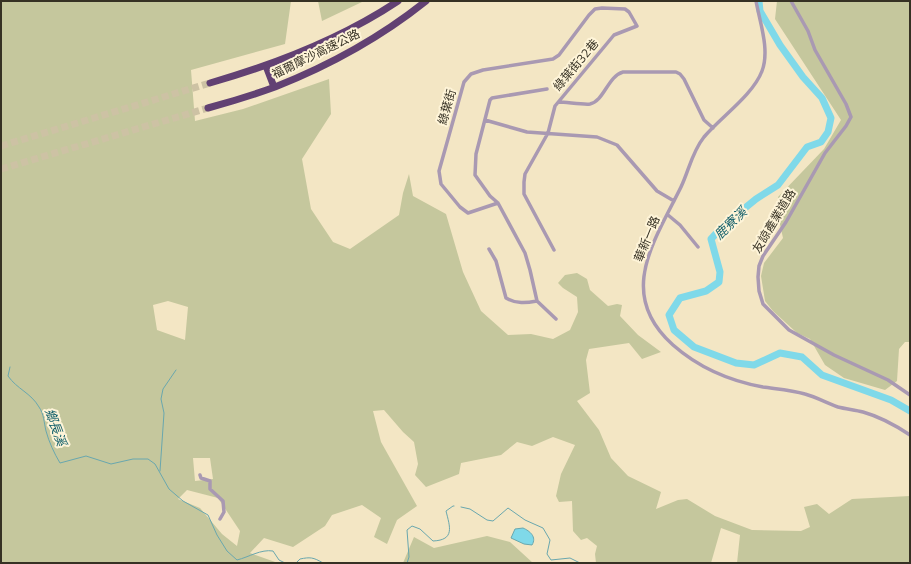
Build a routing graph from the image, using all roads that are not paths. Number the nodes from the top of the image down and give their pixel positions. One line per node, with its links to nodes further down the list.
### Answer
1 (398, 1): 6 (highway, 福爾摩沙高速公路)
2 (426, 1): 8 (highway, 福爾摩沙高速公路)
3 (756, 1): 13 (street, 華新一路)
4 (791, 1): 23 (street, 友諒產業道路)
5 (637, 26): 10 (street, 綠葉街32巷); 16 (street, 綠葉街)
6 (266, 66): 7 (highway, 福爾摩沙高速公路); 8 (highway)
7 (210, 83)
8 (274, 87): 11 (highway, 福爾摩沙高速公路)
9 (547, 89): 12 (street)
10 (559, 102): 13 (street); 14 (street, 綠葉街32巷)
11 (208, 108)
12 (485, 120): 14 (street); 16 (street)
13 (713, 128): 15 (street, 華新一路)
14 (548, 133): 15 (street); 20 (street, 綠葉街32巷)
15 (674, 201): 17 (street, 華新一路)
16 (498, 203): 21 (street)
17 (668, 215): 18 (street); 24 (street, 華新一路)
18 (698, 247)
19 (489, 249): 21 (street)
20 (554, 250)
21 (537, 301): 22 (street)
22 (556, 319)
23 (910, 395)
24 (910, 435)
25 (200, 475): 26 (street)
26 (220, 519)

